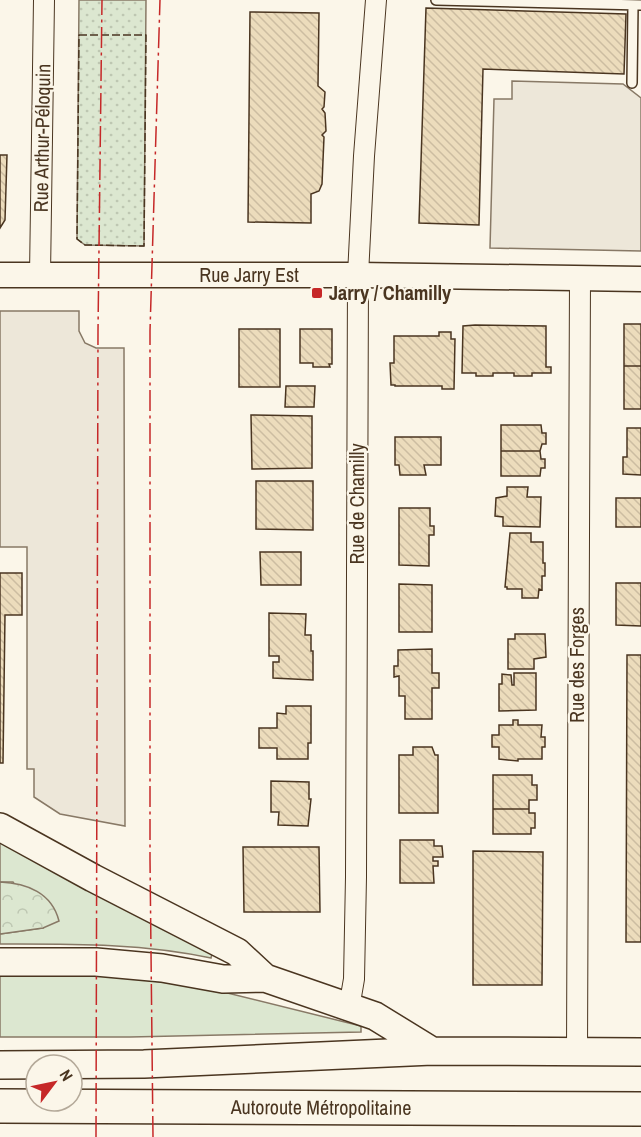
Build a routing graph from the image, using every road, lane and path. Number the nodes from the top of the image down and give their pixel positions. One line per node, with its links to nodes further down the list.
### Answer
1 (44, 0): 7 (street, Rue Arthur-Péloquin)
2 (376, 0): 8 (street, Rue de Chamilly)
3 (436, 0): 4 (lane)
4 (637, 5): 5 (lane)
5 (632, 83)
6 (0, 275): 7 (street, Rue Jarry Est)
7 (40, 275): 8 (street, Rue Jarry Est)
8 (358, 275): 9 (street, Rue Jarry Est); 14 (street, Rue de Chamilly)
9 (580, 278): 10 (street, Rue Jarry Est); 16 (street, Rue des Forges)
10 (641, 279)
11 (0, 827): 13 (main road)
12 (0, 962): 13 (main road)
13 (265, 978): 14 (main road)
14 (349, 1008): 15 (main road)
15 (432, 1051): 16 (main road); 18 (main road)
16 (577, 1052): 17 (main road)
17 (641, 1052)
18 (0, 1065)
19 (0, 1106): 20 (highway, Autoroute Métropolitaine)
20 (636, 1108)

